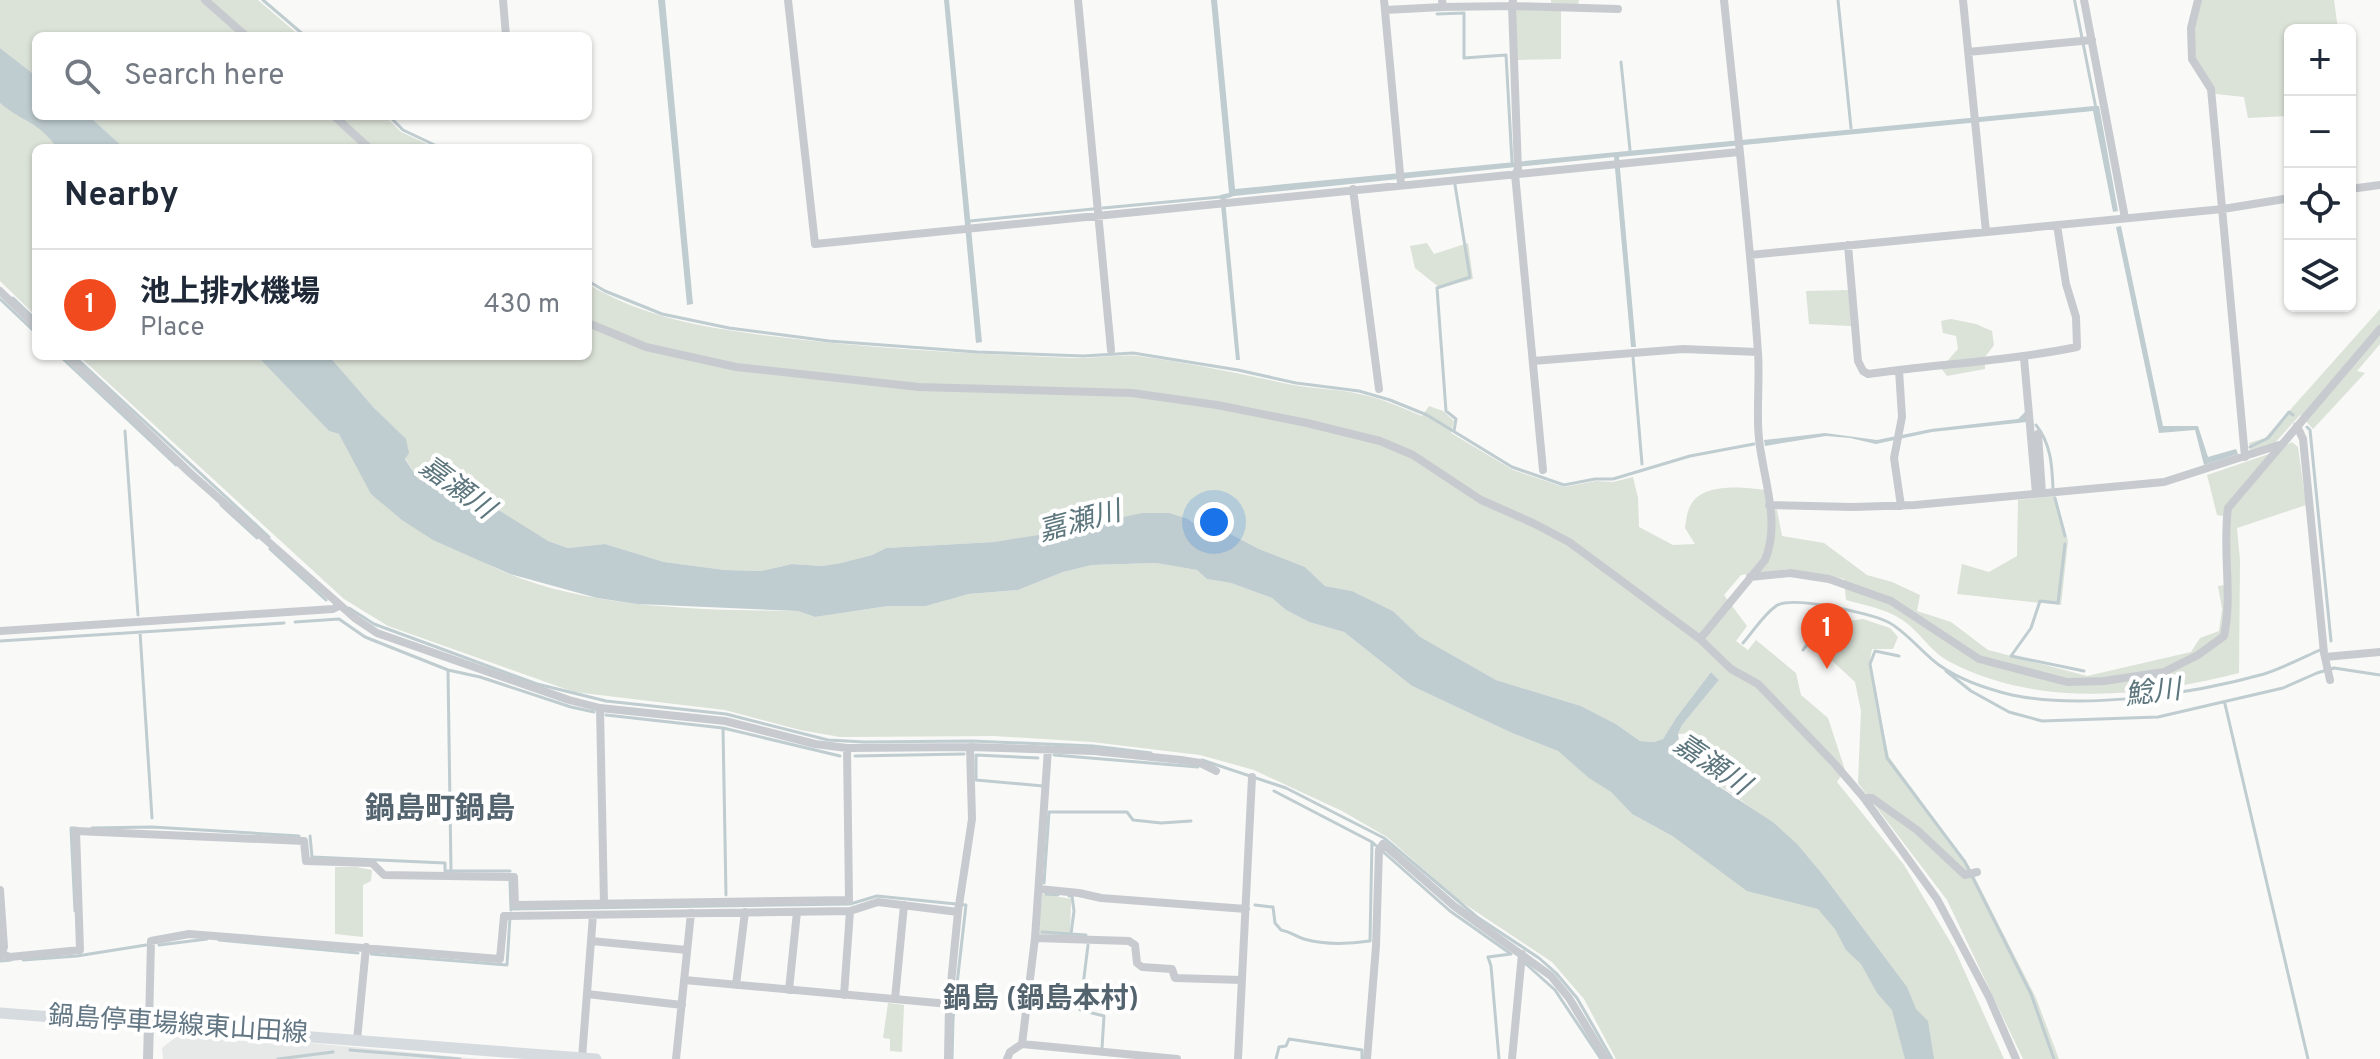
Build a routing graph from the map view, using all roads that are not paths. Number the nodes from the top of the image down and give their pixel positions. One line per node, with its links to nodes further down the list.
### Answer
1 (205, 0): 14 (street)
2 (503, 0): 15 (street)
3 (788, 0): 28 (street)
4 (1078, 0): 28 (street)
5 (1384, 0): 13 (street)
6 (1724, 0): 20 (street)
7 (1963, 0): 17 (street)
8 (2084, 0): 16 (street)
9 (2198, 0): 27 (street)
10 (1443, 3): 11 (street); 13 (street)
11 (1513, 3): 12 (street); 21 (street)
12 (1618, 9)
13 (1385, 10): 22 (street)
14 (241, 32)
15 (506, 32)
16 (2092, 40): 17 (street); 29 (street)
17 (1968, 52): 31 (street)
18 (338, 120): 19 (street)
19 (365, 144)
20 (1739, 150): 21 (street); 33 (street)
21 (1517, 172): 22 (street); 42 (street)
22 (1401, 184): 25 (street)
23 (2380, 185): 24 (street)
24 (2356, 188)
25 (1353, 189): 28 (street); 44 (street)
26 (2284, 199): 27 (street)
27 (2223, 209): 29 (street); 48 (street)
28 (1099, 215): 38 (street)
29 (2125, 218): 30 (street)
30 (2057, 225): 31 (street); 40 (street)
31 (1986, 232): 32 (street)
32 (1848, 245): 33 (street); 43 (street)
33 (1750, 255): 39 (street)
34 (0, 291): 35 (street)
35 (32, 322)
36 (592, 325): 56 (street)
37 (2380, 329): 45 (street)
38 (1111, 350)
39 (1758, 352): 42 (street); 51 (street)
40 (2024, 358): 43 (street); 50 (street)
41 (72, 360): 54 (street)
42 (1533, 361): 49 (street)
43 (1899, 370): 52 (street)
44 (1379, 389)
45 (2297, 426): 47 (street); 57 (street)
46 (2038, 434): 50 (street)
47 (2279, 445): 48 (street); 53 (street)
48 (2245, 457): 50 (street)
49 (1543, 470)
50 (2039, 494): 52 (street)
51 (1769, 505): 52 (street); 53 (street)
52 (1901, 506)
53 (1750, 577): 56 (street)
54 (339, 606): 55 (street); 60 (street)
55 (0, 631)
56 (1700, 639): 66 (street)
57 (2324, 651): 58 (street); 59 (street)
58 (2380, 652)
59 (2330, 680)
60 (600, 708): 62 (street); 70 (street)
61 (970, 747): 62 (street); 63 (street); 72 (street)
62 (847, 748): 70 (street)
63 (1048, 749): 64 (street); 68 (street)
64 (1216, 771)
65 (1252, 777): 73 (street)
66 (1864, 798): 67 (street); 109 (street)
67 (1977, 872)
68 (1039, 889): 73 (street); 79 (street)
69 (0, 890): 84 (street)
70 (604, 904): 84 (street)
71 (904, 905): 72 (street); 74 (street); 91 (street)
72 (959, 907): 92 (street)
73 (1246, 909): 86 (street)
74 (850, 911): 76 (street); 90 (street)
75 (745, 912): 76 (street); 77 (street); 87 (street)
76 (797, 912): 88 (street)
77 (691, 913): 78 (street); 82 (street)
78 (593, 915): 80 (street); 81 (street)
79 (1035, 938): 86 (street); 97 (street)
80 (591, 941): 82 (street); 89 (street)
81 (366, 947): 95 (street); 96 (street)
82 (687, 950): 85 (street)
83 (1522, 954): 106 (street); 107 (street); 108 (street)
84 (1, 956)
85 (684, 980): 87 (street); 93 (street)
86 (1242, 980): 105 (street)
87 (736, 985): 88 (street)
88 (789, 990): 90 (street)
89 (587, 994): 93 (street); 98 (street)
90 (844, 995): 91 (street)
91 (895, 999): 92 (street)
92 (949, 1004): 102 (street)
93 (682, 1005): 101 (street)
94 (0, 1013): 95 (main road, 鍋島停車場線東山田線)
95 (149, 1024): 96 (main road, 鍋島停車場線東山田線); 99 (street)
96 (357, 1040): 98 (main road, 鍋島停車場線東山田線)
97 (1022, 1044): 103 (street); 104 (street)
98 (582, 1058): 100 (main road, 鍋島停車場線東山田線)
99 (148, 1059)
100 (596, 1059)
101 (676, 1059)
102 (948, 1059)
103 (1007, 1059)
104 (1177, 1059)
105 (1238, 1059)
106 (1367, 1059)
107 (1512, 1059)
108 (1606, 1059)
109 (2016, 1059)

